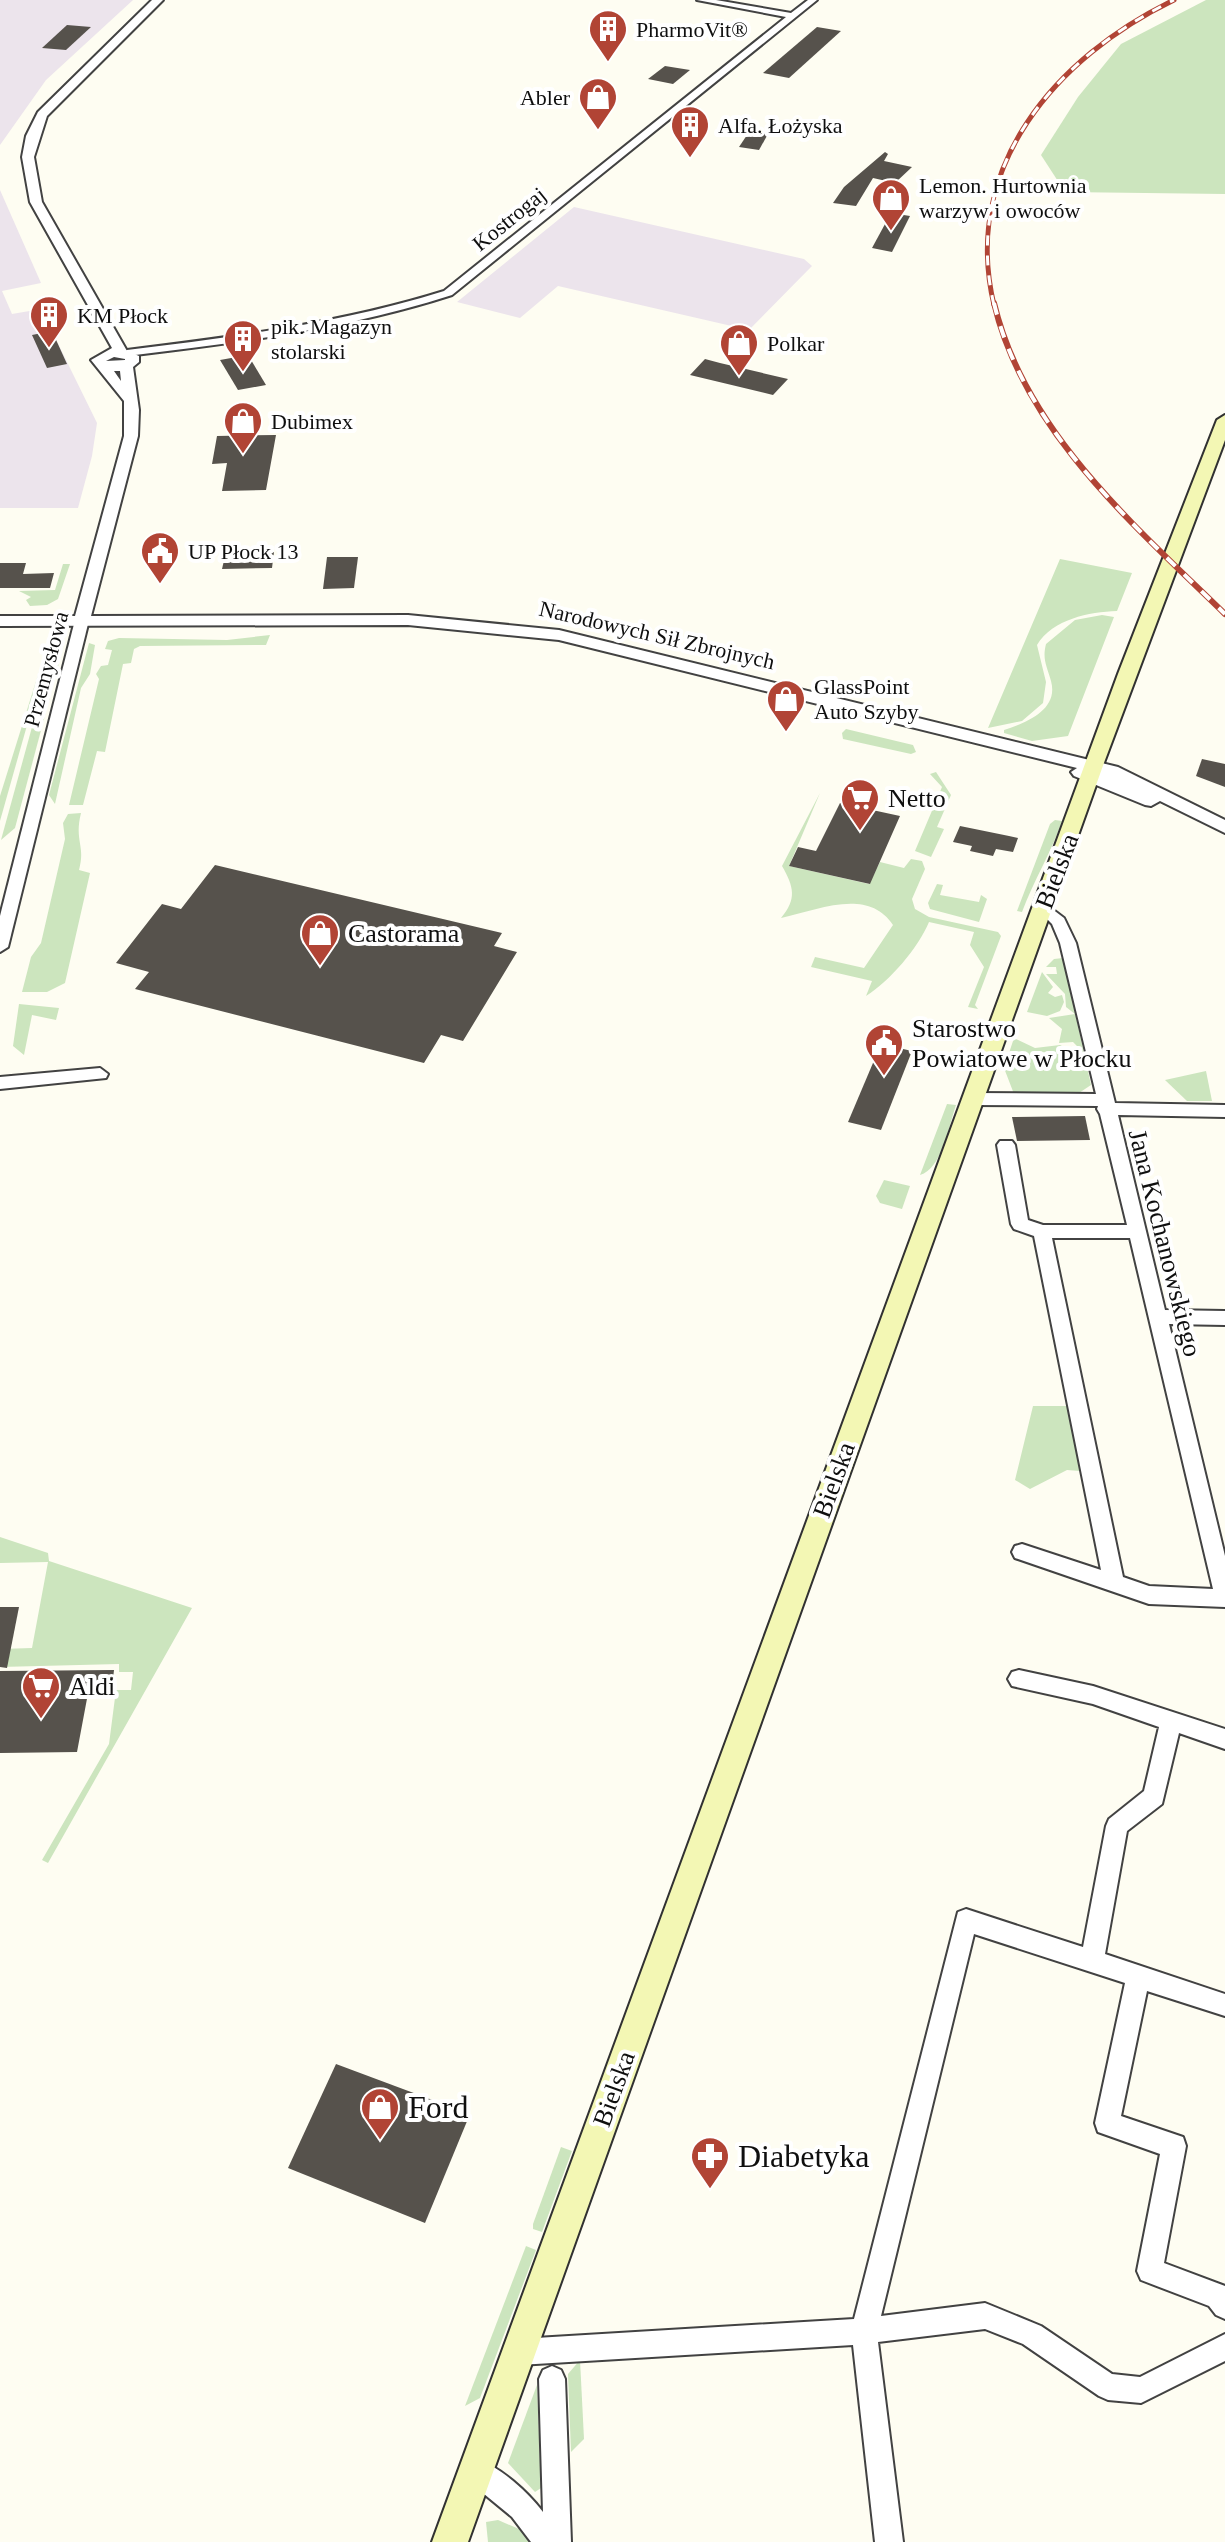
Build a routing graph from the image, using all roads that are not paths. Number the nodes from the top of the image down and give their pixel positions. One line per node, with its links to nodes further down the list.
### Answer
1 (158, 0): 5 (street, Przemysłowa)
2 (701, 0): 4 (street)
3 (813, 0): 4 (street, Kostrogaj)
4 (793, 16): 6 (street, Kostrogaj)
5 (103, 324): 6 (street, Przemysłowa); 7 (street, Przemysłowa)
6 (127, 358): 7 (street); 8 (street, Przemysłowa)
7 (105, 361): 8 (street)
8 (129, 403): 10 (street, Przemysłowa)
9 (1225, 420): 12 (main road, Bielska)
10 (82, 620): 11 (street, Narodowych Sił Zbrojnych); 12 (street, Narodowych Sił Zbrojnych); 17 (street, Przemysłowa)
11 (0, 621)
12 (1093, 772): 13 (street, Narodowych Sił Zbrojnych); 14 (main road, Bielska)
13 (1225, 827)
14 (1043, 907): 15 (main road, Bielska); 16 (street, Jana Kochanowskiego)
15 (1034, 933): 16 (street); 20 (main road, Bielska)
16 (1068, 943): 21 (street, Jana Kochanowskiego)
17 (0, 947)
18 (100, 1074): 19 (street)
19 (0, 1083)
20 (973, 1099): 21 (street); 40 (main road, Bielska)
21 (1104, 1104): 22 (street); 24 (street, Jana Kochanowskiego)
22 (1225, 1111)
23 (1006, 1145): 25 (street)
24 (1135, 1231): 25 (street); 26 (street, Jana Kochanowskiego)
25 (1042, 1232): 29 (street)
26 (1156, 1317): 27 (street); 30 (street, Jana Kochanowskiego)
27 (1225, 1318)
28 (1022, 1552): 29 (street)
29 (1114, 1585): 30 (street)
30 (1225, 1598)
31 (1019, 1679): 32 (street)
32 (1171, 1721): 33 (street); 34 (street)
33 (1225, 1739)
34 (1092, 1962): 35 (street); 38 (street)
35 (1138, 1976): 36 (street); 37 (street)
36 (1225, 2005)
37 (1225, 2306)
38 (864, 2331): 39 (street); 40 (street); 46 (street)
39 (1225, 2347)
40 (519, 2352): 42 (main road, Bielska)
41 (552, 2379): 45 (street)
42 (476, 2471): 43 (main road, Bielska); 44 (street)
43 (457, 2539)
44 (548, 2542)
45 (557, 2542)
46 (889, 2542)

